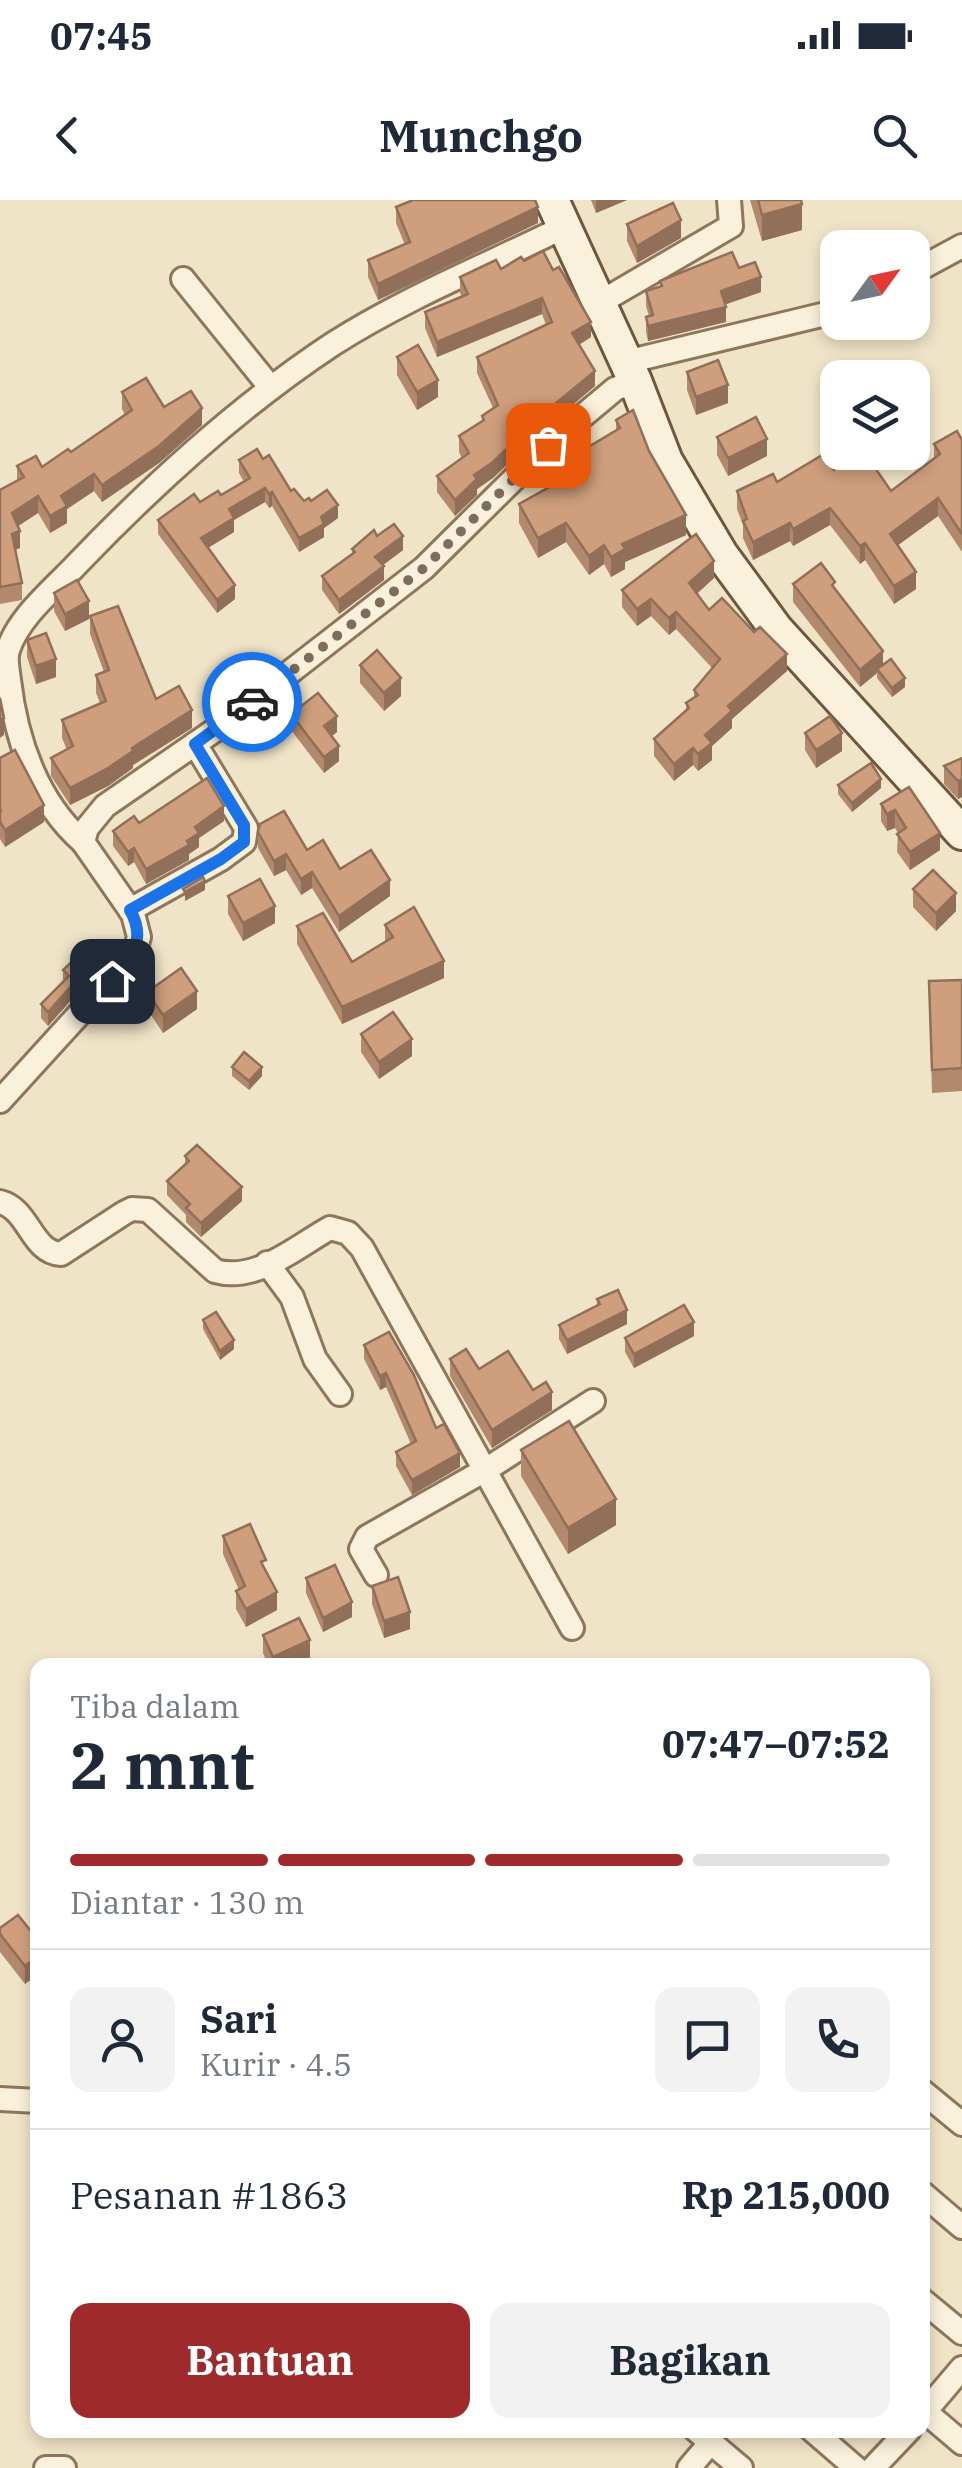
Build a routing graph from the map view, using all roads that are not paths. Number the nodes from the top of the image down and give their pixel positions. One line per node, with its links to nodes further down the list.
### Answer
1 (729, 200): 6 (street)
2 (558, 214): 6 (street); 9 (street)
3 (962, 246): 4 (street)
4 (930, 263)
5 (183, 278): 9 (street)
6 (599, 302): 8 (street)
7 (820, 315): 8 (street)
8 (631, 371): 11 (street); 12 (street)
9 (271, 388): 10 (street)
10 (3, 652): 13 (street)
11 (195, 744): 13 (street); 14 (street)
12 (962, 834)
13 (83, 842): 14 (street)
14 (130, 910): 15 (street)
15 (0, 1101)
16 (0, 1202): 17 (street)
17 (268, 1263): 18 (street); 20 (street)
18 (340, 1394)
19 (593, 1402): 20 (street)
20 (487, 1470): 21 (street); 22 (street)
21 (376, 1576)
22 (572, 1628)
23 (930, 2098): 26 (street)
24 (0, 2099): 25 (street)
25 (30, 2101)
26 (962, 2124)
27 (930, 2200): 28 (street)
28 (962, 2227)
29 (930, 2307): 30 (street)
30 (962, 2333)
31 (962, 2368): 32 (street)
32 (930, 2405)
33 (930, 2417): 38 (street)
34 (702, 2438): 41 (street)
35 (705, 2438): 42 (street)
36 (821, 2438): 43 (street)
37 (902, 2438): 44 (street)
38 (962, 2443)
39 (46, 2468): 40 (street)
40 (64, 2468)
41 (689, 2468)
42 (742, 2468)
43 (856, 2468)
44 (874, 2468)

